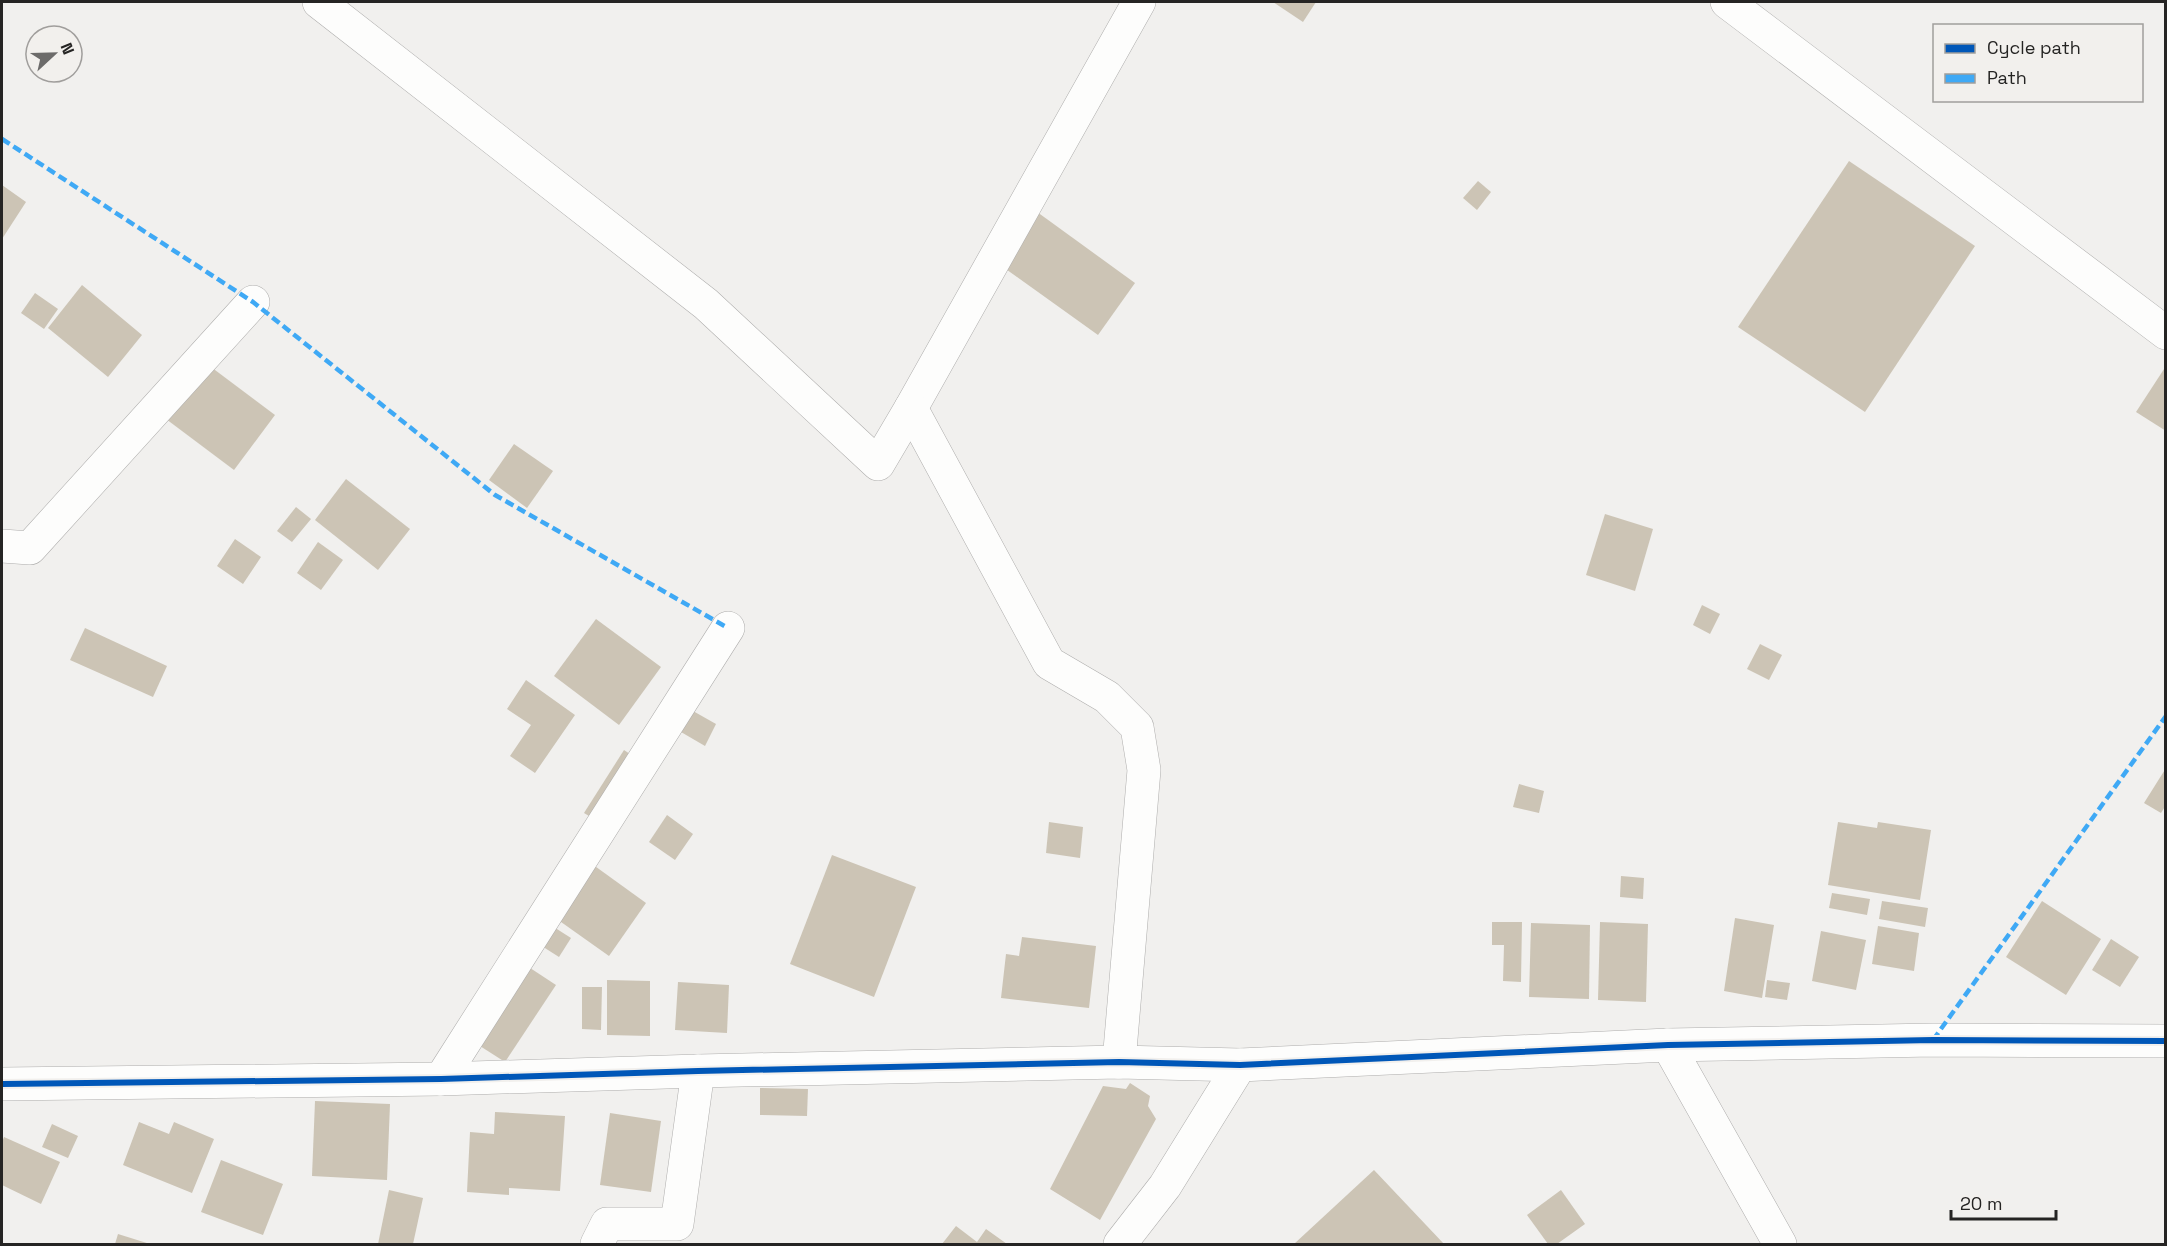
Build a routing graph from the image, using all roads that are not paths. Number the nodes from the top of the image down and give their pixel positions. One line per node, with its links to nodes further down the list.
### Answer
1 (319, 2): 6 (street)
2 (1139, 2): 6 (street)
3 (1727, 2): 5 (street)
4 (253, 302): 7 (street)
5 (2166, 333)
6 (911, 408): 11 (street)
7 (2, 546)
8 (728, 628): 14 (street)
9 (2166, 1041): 10 (street)
10 (1668, 1045): 12 (street); 18 (street)
11 (1119, 1062): 12 (street); 13 (street)
12 (1240, 1065): 16 (street)
13 (698, 1071): 14 (street); 17 (street)
14 (441, 1079): 15 (street)
15 (2, 1084)
16 (1124, 1243)
17 (597, 1245)
18 (1780, 1245)

